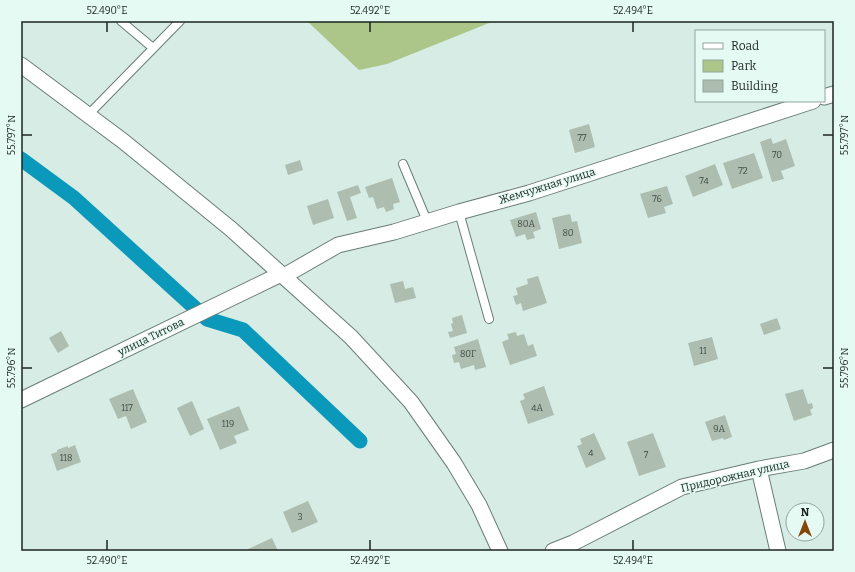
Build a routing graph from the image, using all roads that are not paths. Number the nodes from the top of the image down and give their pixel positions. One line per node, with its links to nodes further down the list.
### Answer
1 (121, 21): 3 (lane)
2 (180, 21): 3 (lane)
3 (153, 48): 6 (lane)
4 (21, 65): 6 (street)
5 (810, 102): 8 (street, Жемчужная улица)
6 (88, 115): 10 (street)
7 (403, 164): 9 (lane)
8 (459, 212): 9 (street, Жемчужная улица); 11 (lane)
9 (427, 222): 10 (street, Жемчужная улица)
10 (282, 275): 12 (street, улица Титова); 15 (street)
11 (489, 319)
12 (21, 400)
13 (834, 450): 14 (street, Придорожная улица)
14 (759, 468): 16 (street, Придорожная улица); 17 (street)
15 (500, 551)
16 (553, 551)
17 (778, 551)

